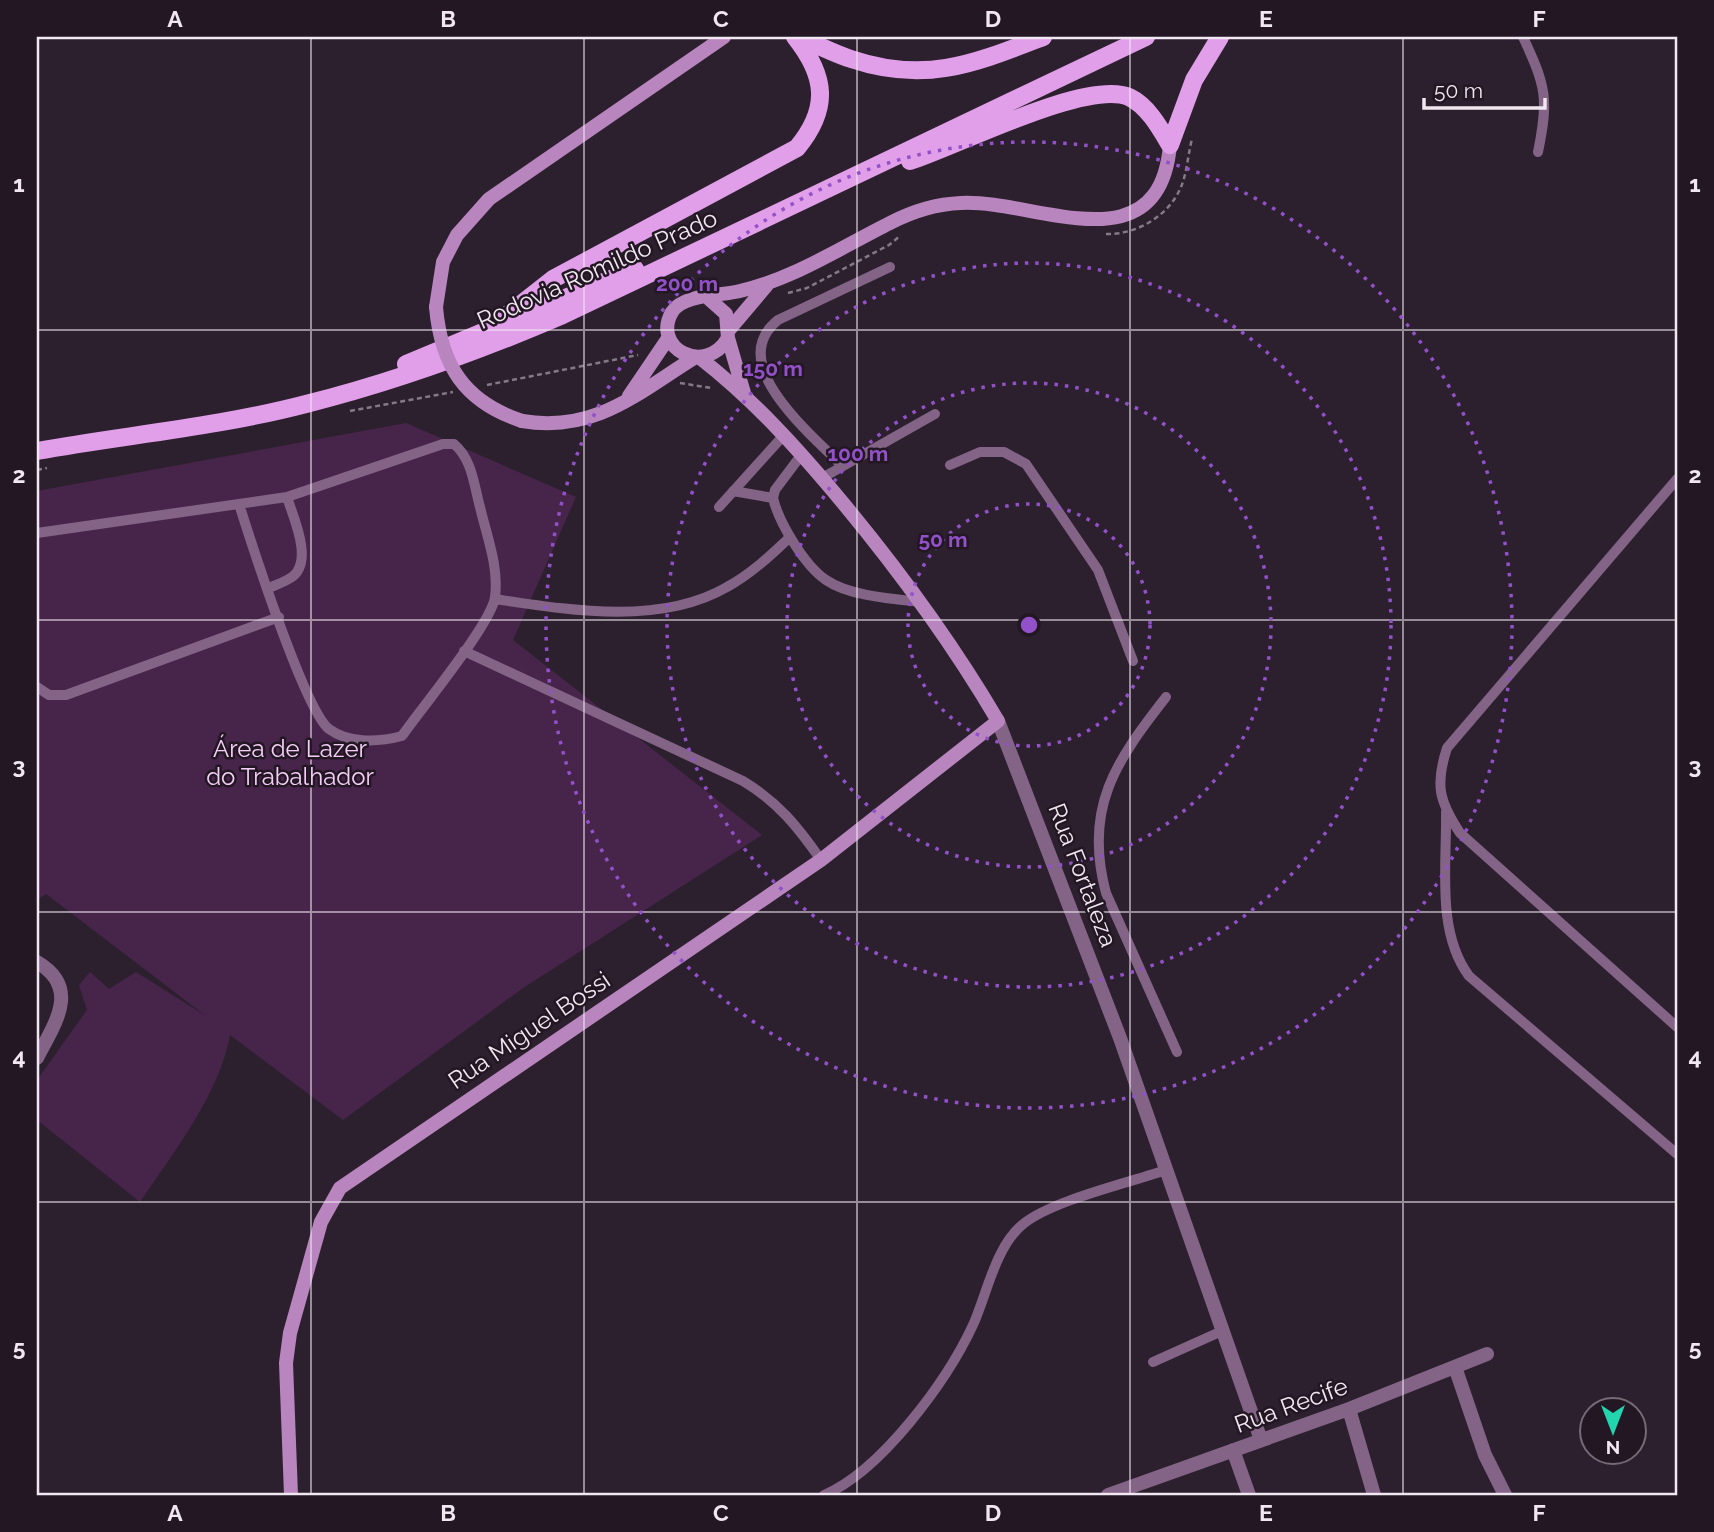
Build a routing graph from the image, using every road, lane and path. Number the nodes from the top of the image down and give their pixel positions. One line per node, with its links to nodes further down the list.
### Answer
1 (724, 37): 19 (main road, bridge)
2 (796, 37): 3 (main road); 14 (main road)
3 (1042, 37)
4 (1122, 37): 14 (main road, Rodovia Romildo Prado)
5 (1146, 37): 10 (main road, Rodovia Romildo Prado)
6 (1220, 37): 8 (main road)
7 (1523, 37): 9 (lane)
8 (1170, 145): 10 (main road); 12 (main road)
9 (1538, 152)
10 (850, 179): 23 (main road, Rodovia Romildo Prado)
11 (890, 267): 26 (lane)
12 (767, 285): 13 (main road); 15 (main road)
13 (708, 298): 15 (main road); 16 (main road)
14 (487, 331): 22 (main road, Rodovia Romildo Prado)
15 (729, 334): 17 (main road); 18 (main road, Rua Fortaleza)
16 (670, 337): 17 (main road); 19 (main road)
17 (697, 358): 18 (main road, Rua Fortaleza); 19 (main road)
18 (744, 393): 21 (main road, Rua Fortaleza)
19 (624, 403)
20 (935, 414): 26 (lane)
21 (784, 435): 24 (main road, Rua Fortaleza); 29 (lane)
22 (37, 440)
23 (37, 451)
24 (802, 454): 27 (main road, Rua Fortaleza); 31 (lane)
25 (950, 465): 41 (lane)
26 (842, 466): 27 (lane)
27 (822, 478): 38 (main road, Rua Fortaleza)
28 (1677, 479): 45 (lane)
29 (733, 491): 31 (lane); 33 (lane)
30 (287, 497): 32 (lane); 36 (lane); 37 (lane)
31 (774, 498): 35 (lane)
32 (239, 504): 34 (lane); 36 (lane)
33 (719, 507)
34 (37, 533)
35 (790, 537): 37 (lane); 38 (lane)
36 (267, 589): 39 (lane)
37 (495, 598): 40 (lane)
38 (921, 602): 44 (main road, Rua Fortaleza)
39 (279, 617): 40 (lane); 42 (lane)
40 (464, 651): 46 (lane)
41 (1133, 661)
42 (37, 687)
43 (1166, 697): 49 (lane)
44 (998, 720): 46 (main road, Rua Miguel Bossi); 52 (street, Rua Fortaleza)
45 (1446, 812): 48 (lane); 51 (lane)
46 (821, 860): 61 (main road, Rua Miguel Bossi)
47 (37, 962): 50 (street)
48 (1677, 1027)
49 (1177, 1052)
50 (37, 1058)
51 (1677, 1154)
52 (1166, 1170): 53 (street, Rua Fortaleza); 62 (lane)
53 (1222, 1331): 55 (lane); 58 (street, Rua Fortaleza)
54 (1487, 1354): 56 (street, Rua Recife)
55 (1153, 1362)
56 (1455, 1367): 57 (street, Rua Recife); 65 (street)
57 (1349, 1409): 58 (street, Rua Recife); 64 (street)
58 (1261, 1440): 59 (street, Rua Recife)
59 (1233, 1450): 60 (street, Rua Recife); 63 (street)
60 (1115, 1494)
61 (291, 1495)
62 (824, 1495)
63 (1248, 1495)
64 (1374, 1495)
65 (1505, 1495)

